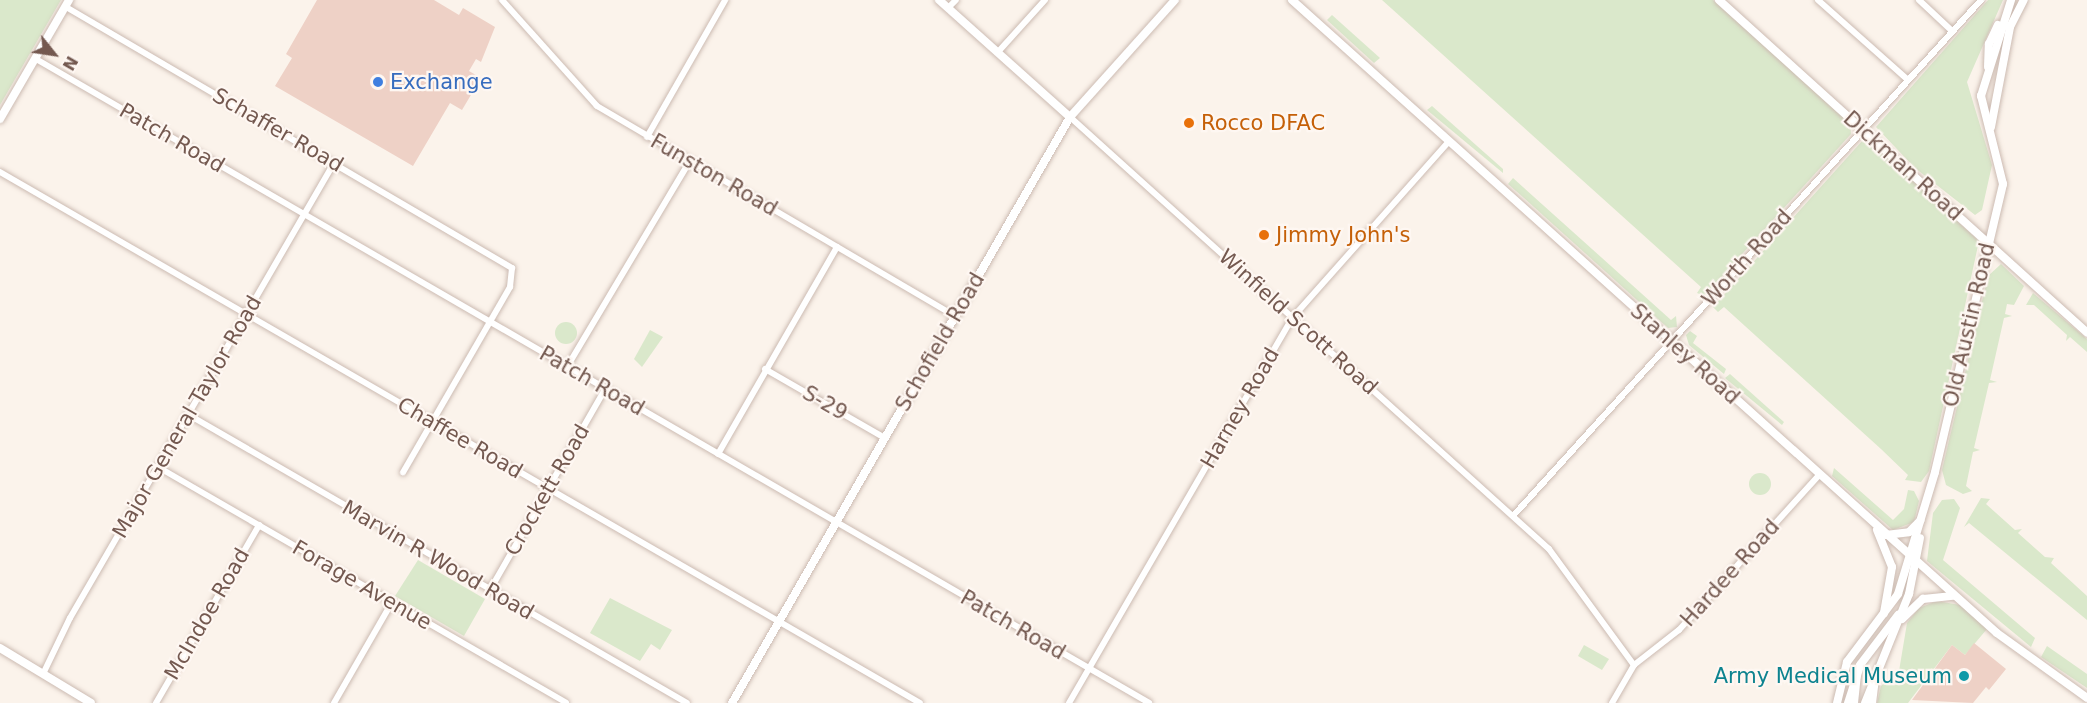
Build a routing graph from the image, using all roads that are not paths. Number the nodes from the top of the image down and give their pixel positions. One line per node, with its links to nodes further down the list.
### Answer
1 (502, 0): 24 (street, Funston Road)
2 (725, 0): 24 (street)
3 (939, 0): 15 (street, Winfield Scott Road)
4 (956, 0): 15 (street)
5 (1045, 0): 17 (street)
6 (1175, 0): 20 (street, Schofield Road)
7 (1292, 0): 25 (street, Stanley Road)
8 (1719, 0): 23 (street, Dickman Road)
9 (1818, 0): 19 (street)
10 (1918, 0): 16 (street)
11 (1981, 0): 16 (street, Worth Road)
12 (2011, 0): 22 (street, Old Austin Road)
13 (2024, 0): 22 (street, Old Austin Road)
14 (68, 3): 18 (street); 27 (street, Schaffer Road)
15 (948, 8): 17 (street, Winfield Scott Road)
16 (1952, 31): 19 (street, Worth Road)
17 (998, 52): 20 (street, Winfield Scott Road)
18 (36, 59): 21 (street); 29 (street, Patch Road)
19 (1908, 80): 23 (street, Worth Road)
20 (1070, 117): 33 (street, Schofield Road); 34 (street, Winfield Scott Road)
21 (0, 119)
22 (1991, 127): 30 (street, Old Austin Road)
23 (1863, 130): 30 (street, Dickman Road); 37 (street, Worth Road)
24 (647, 137): 26 (street, Funston Road)
25 (1449, 141): 34 (street, Harney Road); 37 (street, Stanley Road)
26 (690, 161): 31 (street, Funston Road); 38 (street)
27 (334, 163): 29 (street, Major General Taylor Road); 35 (street, Schaffer Road)
28 (0, 172): 32 (street, Chaffee Road)
29 (305, 215): 32 (street, Major General Taylor Road); 35 (street, Patch Road)
30 (1988, 243): 36 (street, Dickman Road); 49 (street, Old Austin Road)
31 (837, 247): 33 (street, Funston Road); 39 (street)
32 (248, 315): 41 (street, Major General Taylor Road); 42 (street, Chaffee Road)
33 (955, 316): 43 (street, Schofield Road)
34 (1293, 317): 50 (street, Winfield Scott Road); 67 (street, Harney Road)
35 (490, 322): 38 (street, Patch Road); 42 (street)
36 (2087, 332)
37 (1672, 342): 47 (street, Stanley Road); 50 (street, Worth Road)
38 (567, 367): 40 (street, Patch Road)
39 (765, 369): 43 (street, S-29); 44 (street)
40 (605, 389): 44 (street, Patch Road); 48 (street, Crockett Road)
41 (189, 415): 45 (street, Major General Taylor Road); 58 (street, Marvin R Wood Road)
42 (433, 422): 46 (street); 48 (street, Chaffee Road)
43 (885, 438): 51 (street, Schofield Road)
44 (718, 454): 51 (street, Patch Road)
45 (158, 467): 53 (street, Forage Avenue); 68 (street, Major General Taylor Road)
46 (403, 472)
47 (1819, 475): 54 (street, Stanley Road); 66 (street, Hardee Road)
48 (548, 489): 58 (street, Crockett Road); 63 (street, Chaffee Road)
49 (1924, 515): 52 (street, Old Austin Road); 55 (street)
50 (1513, 516): 66 (street, Winfield Scott Road)
51 (836, 522): 63 (street, Schofield Road); 67 (street, Patch Road)
52 (1921, 524): 56 (street, Old Austin Road); 57 (street, Old Austin Road)
53 (259, 525): 60 (street, Forage Avenue); 73 (street, McIndoe Road)
54 (1875, 525): 55 (street, Stanley Road); 62 (street)
55 (1886, 535): 56 (street, Stanley Road)
56 (1910, 556): 57 (street, Stanley Road); 62 (street, Old Austin Road)
57 (1917, 562): 59 (street, Stanley Road); 61 (street, Old Austin Road)
58 (490, 590): 76 (street, Marvin R Wood Road)
59 (1956, 596): 64 (street); 71 (street, Stanley Road)
60 (392, 602): 74 (street); 75 (street, Forage Avenue)
61 (1904, 606): 64 (street); 69 (street)
62 (1883, 617): 82 (street, Old Austin Road)
63 (778, 622): 77 (street, Schofield Road); 78 (street, Chaffee Road)
64 (1896, 627): 70 (street)
65 (0, 648): 68 (street)
66 (1634, 665): 81 (street)
67 (1089, 669): 79 (street, Harney Road); 80 (street, Patch Road)
68 (44, 674): 72 (street)
69 (1857, 675): 83 (street); 84 (street)
70 (1875, 678): 85 (street); 86 (street)
71 (2087, 698)
72 (91, 703)
73 (156, 703)
74 (334, 703)
75 (566, 703)
76 (687, 703)
77 (732, 703)
78 (920, 703)
79 (1069, 703)
80 (1149, 703)
81 (1612, 703)
82 (1837, 703)
83 (1848, 703)
84 (1854, 703)
85 (1865, 703)
86 (1872, 703)

